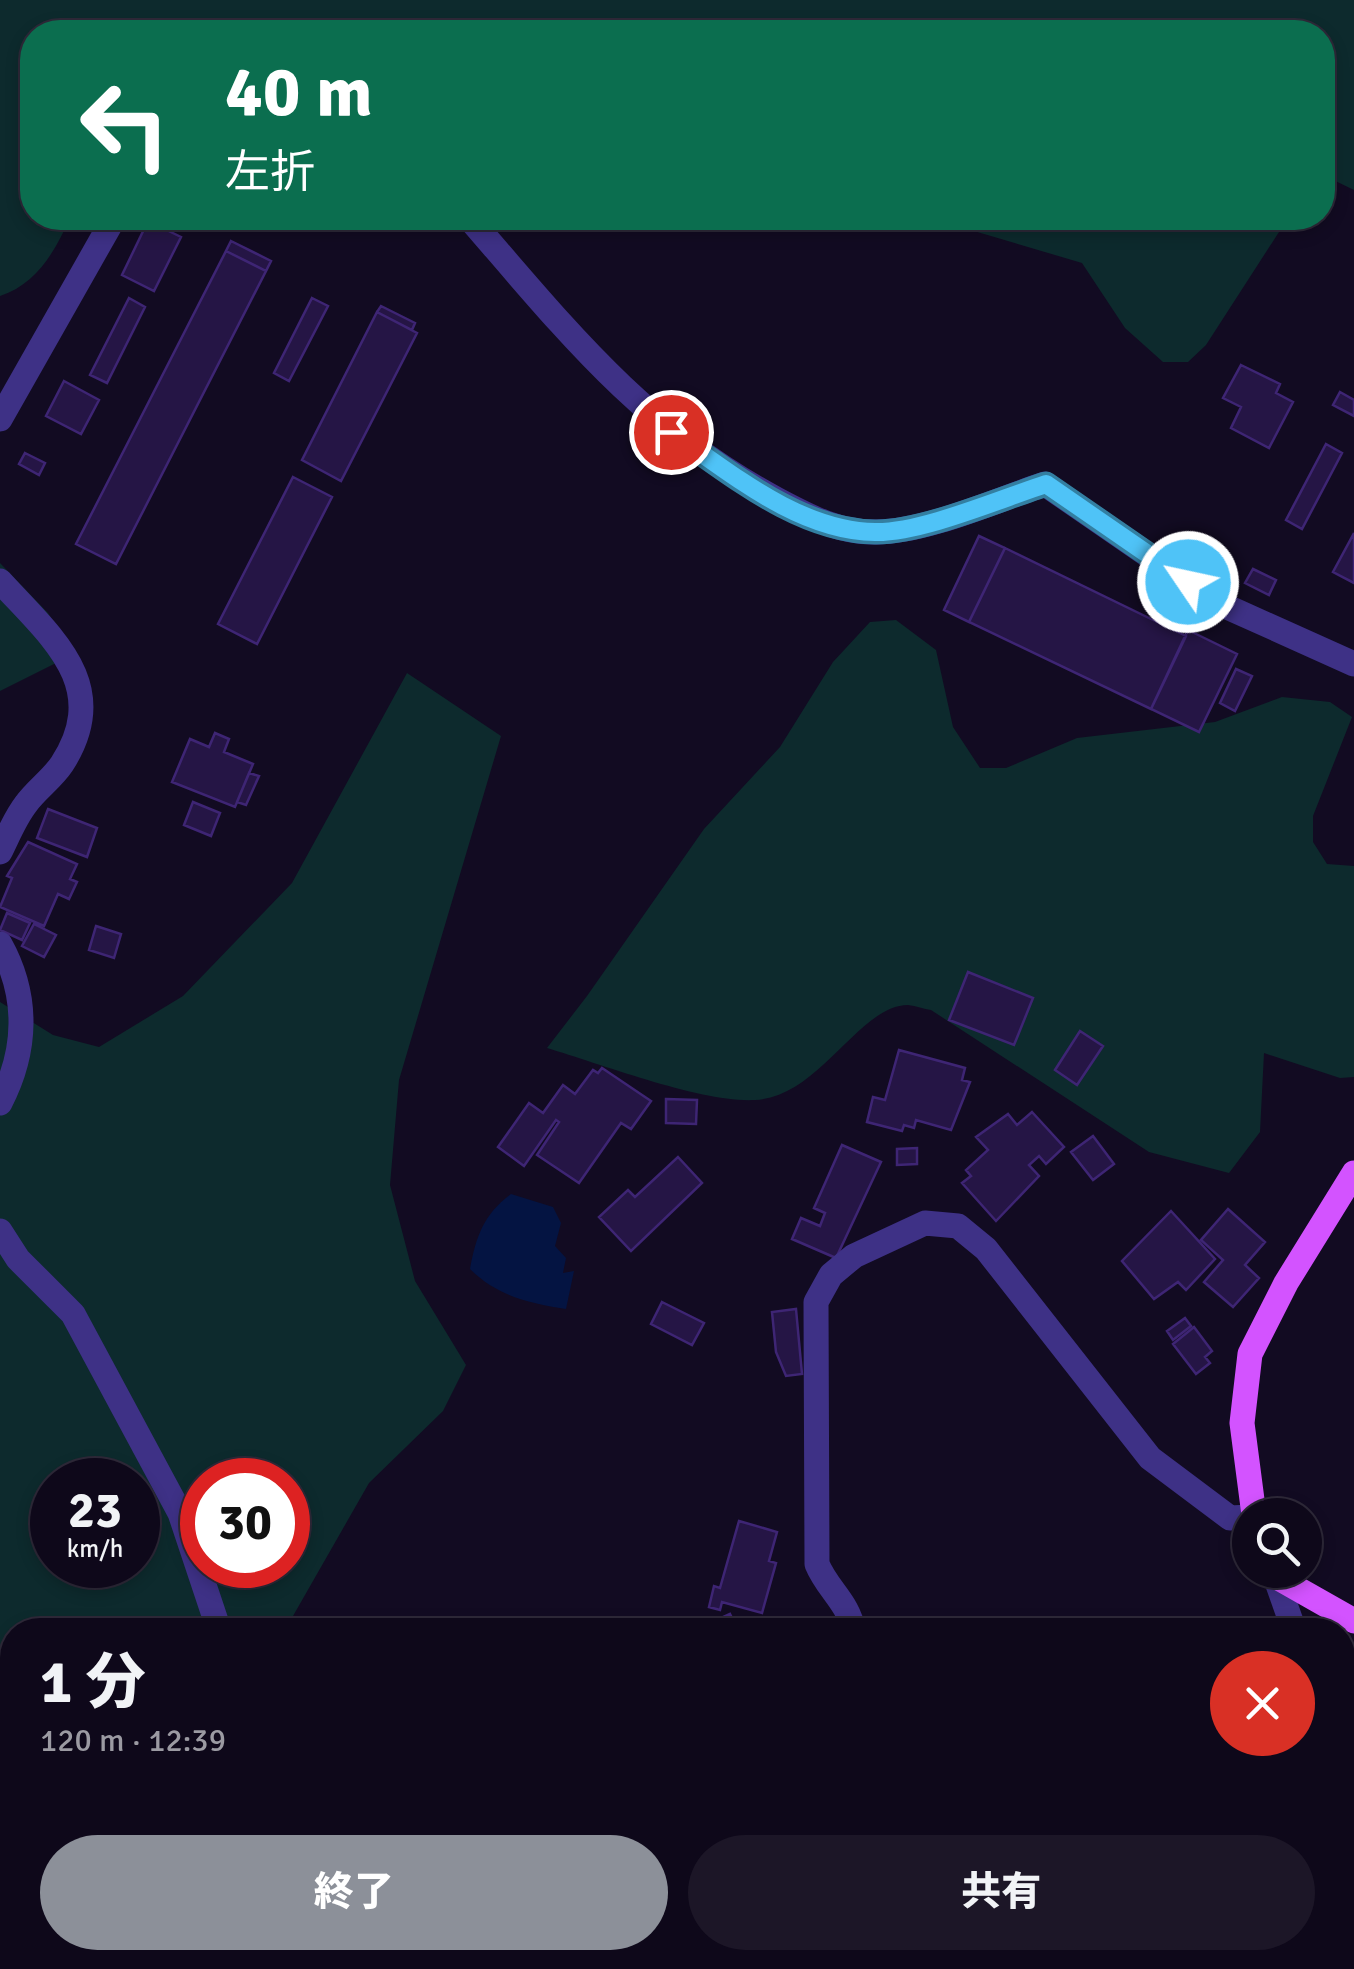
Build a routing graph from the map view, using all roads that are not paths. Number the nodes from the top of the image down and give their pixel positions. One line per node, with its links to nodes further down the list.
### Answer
1 (107, 230): 3 (street)
2 (479, 230): 5 (street)
3 (0, 419)
4 (0, 581): 6 (street)
5 (1354, 664)
6 (0, 852)
7 (0, 944): 8 (street)
8 (0, 1103)
9 (1354, 1173): 11 (main road)
10 (0, 1231): 15 (street)
11 (1250, 1498)
12 (1232, 1518): 16 (street)
13 (1279, 1588): 17 (street)
14 (1299, 1588): 18 (main road)
15 (214, 1618)
16 (851, 1618)
17 (1290, 1618)
18 (1349, 1618)

